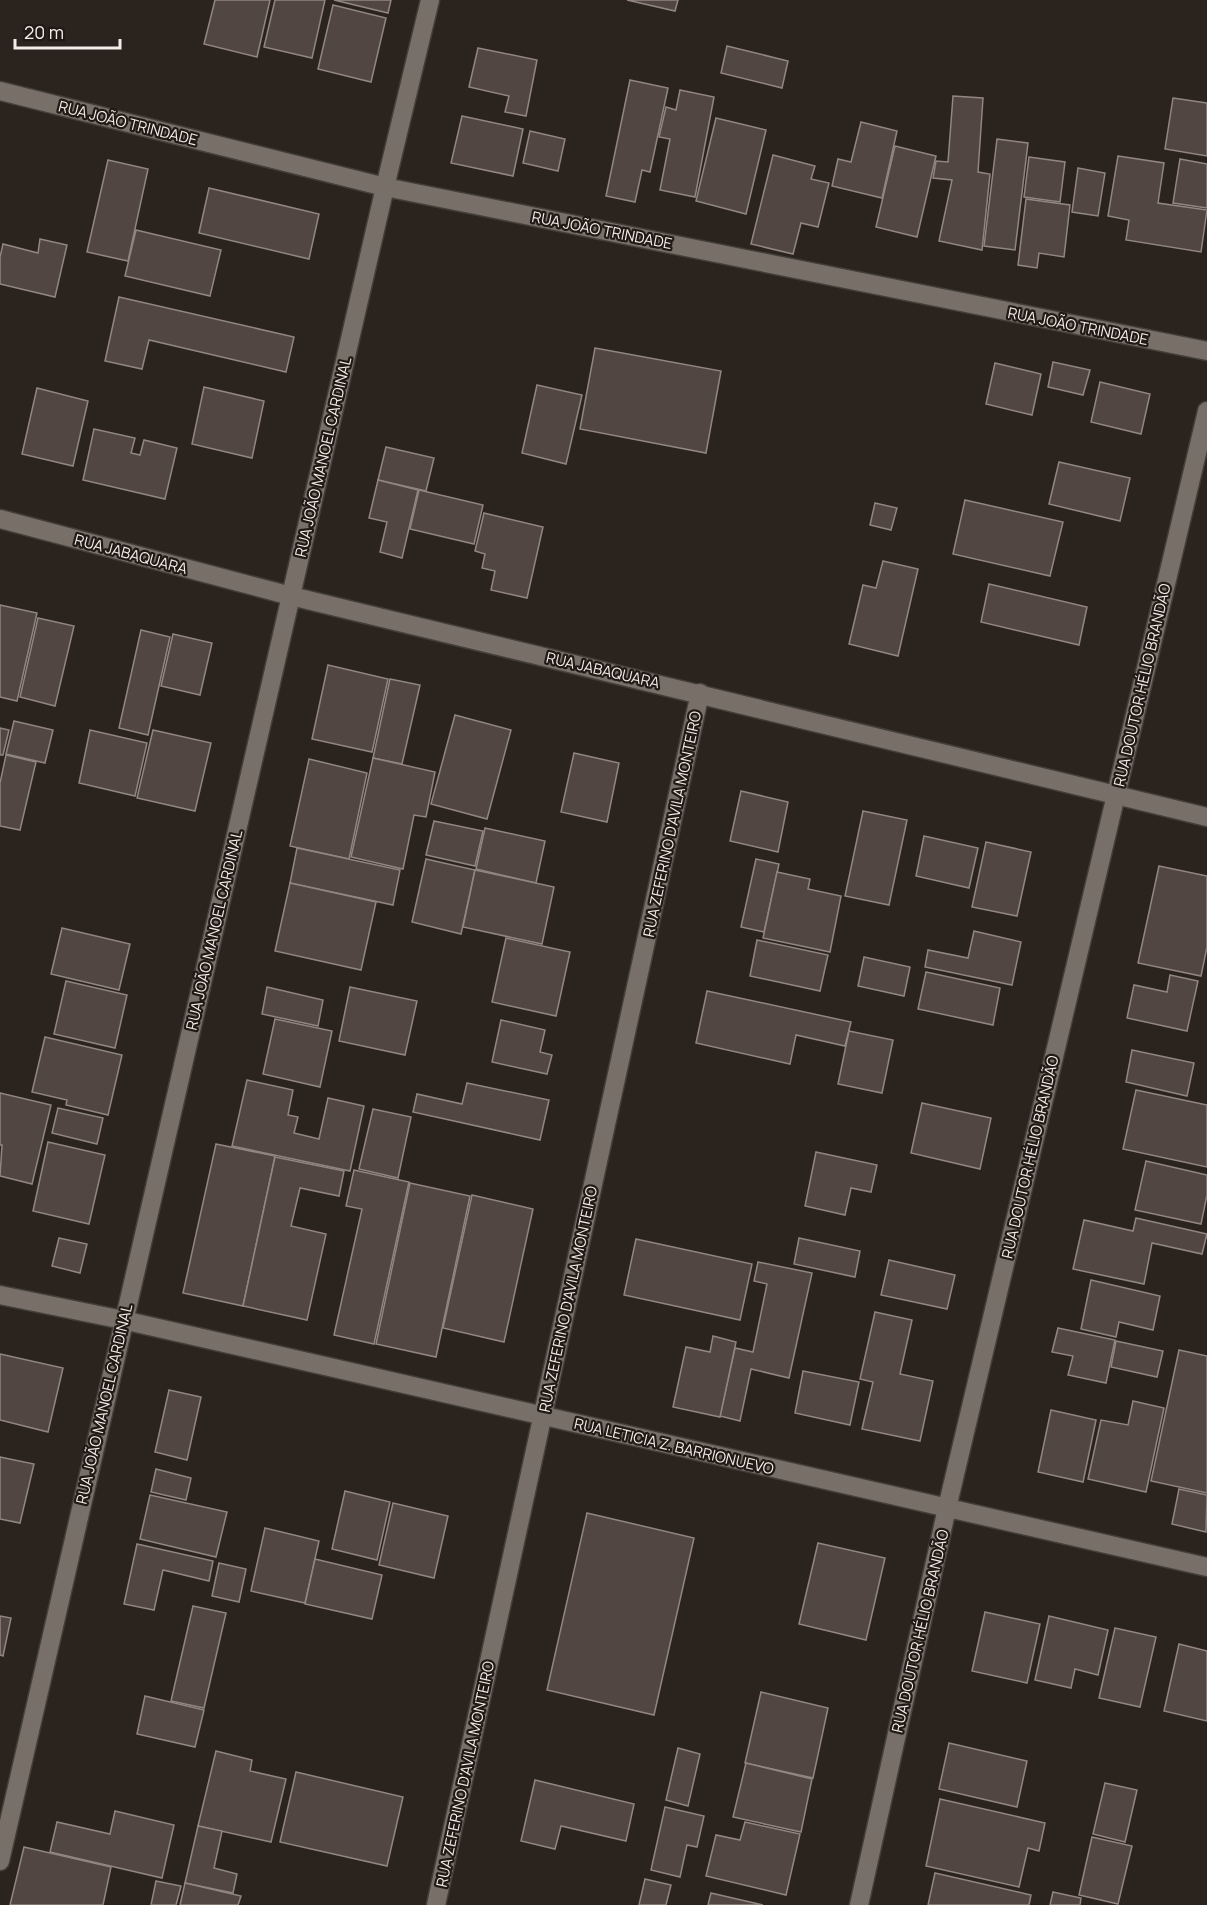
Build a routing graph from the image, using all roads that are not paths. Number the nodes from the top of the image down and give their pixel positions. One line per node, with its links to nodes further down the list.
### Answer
1 (430, 0): 3 (street, RUA JOÃO MANOEL CARDINAL)
2 (0, 91): 3 (street, RUA JOÃO TRINDADE)
3 (385, 187): 4 (street, RUA JOÃO TRINDADE); 7 (street, RUA JOÃO MANOEL CARDINAL)
4 (1207, 351)
5 (1207, 411): 9 (street, RUA DOUTOR HÉLIO BRANDÃO)
6 (0, 519): 7 (street, RUA JABAQUARA)
7 (291, 596): 8 (street, RUA JABAQUARA); 12 (street, RUA JOÃO MANOEL CARDINAL)
8 (700, 693): 9 (street, RUA JABAQUARA); 13 (street, RUA ZEFERINO D'AVILA MONTEIRO)
9 (1116, 794): 10 (street, RUA JABAQUARA); 14 (street, RUA DOUTOR HÉLIO BRANDÃO)
10 (1207, 817)
11 (0, 1295): 12 (street, RUA LETICIA Z. BARRIONUEVO)
12 (123, 1320): 13 (street, RUA LETICIA Z. BARRIONUEVO); 16 (street, RUA JOÃO MANOEL CARDINAL)
13 (542, 1416): 14 (street, RUA LETICIA Z. BARRIONUEVO); 17 (street, RUA ZEFERINO D'AVILA MONTEIRO)
14 (947, 1508): 15 (street, RUA LETICIA Z. BARRIONUEVO); 18 (street, RUA DOUTOR HÉLIO BRANDÃO)
15 (1207, 1567)
16 (0, 1861)
17 (436, 1905)
18 (859, 1905)

